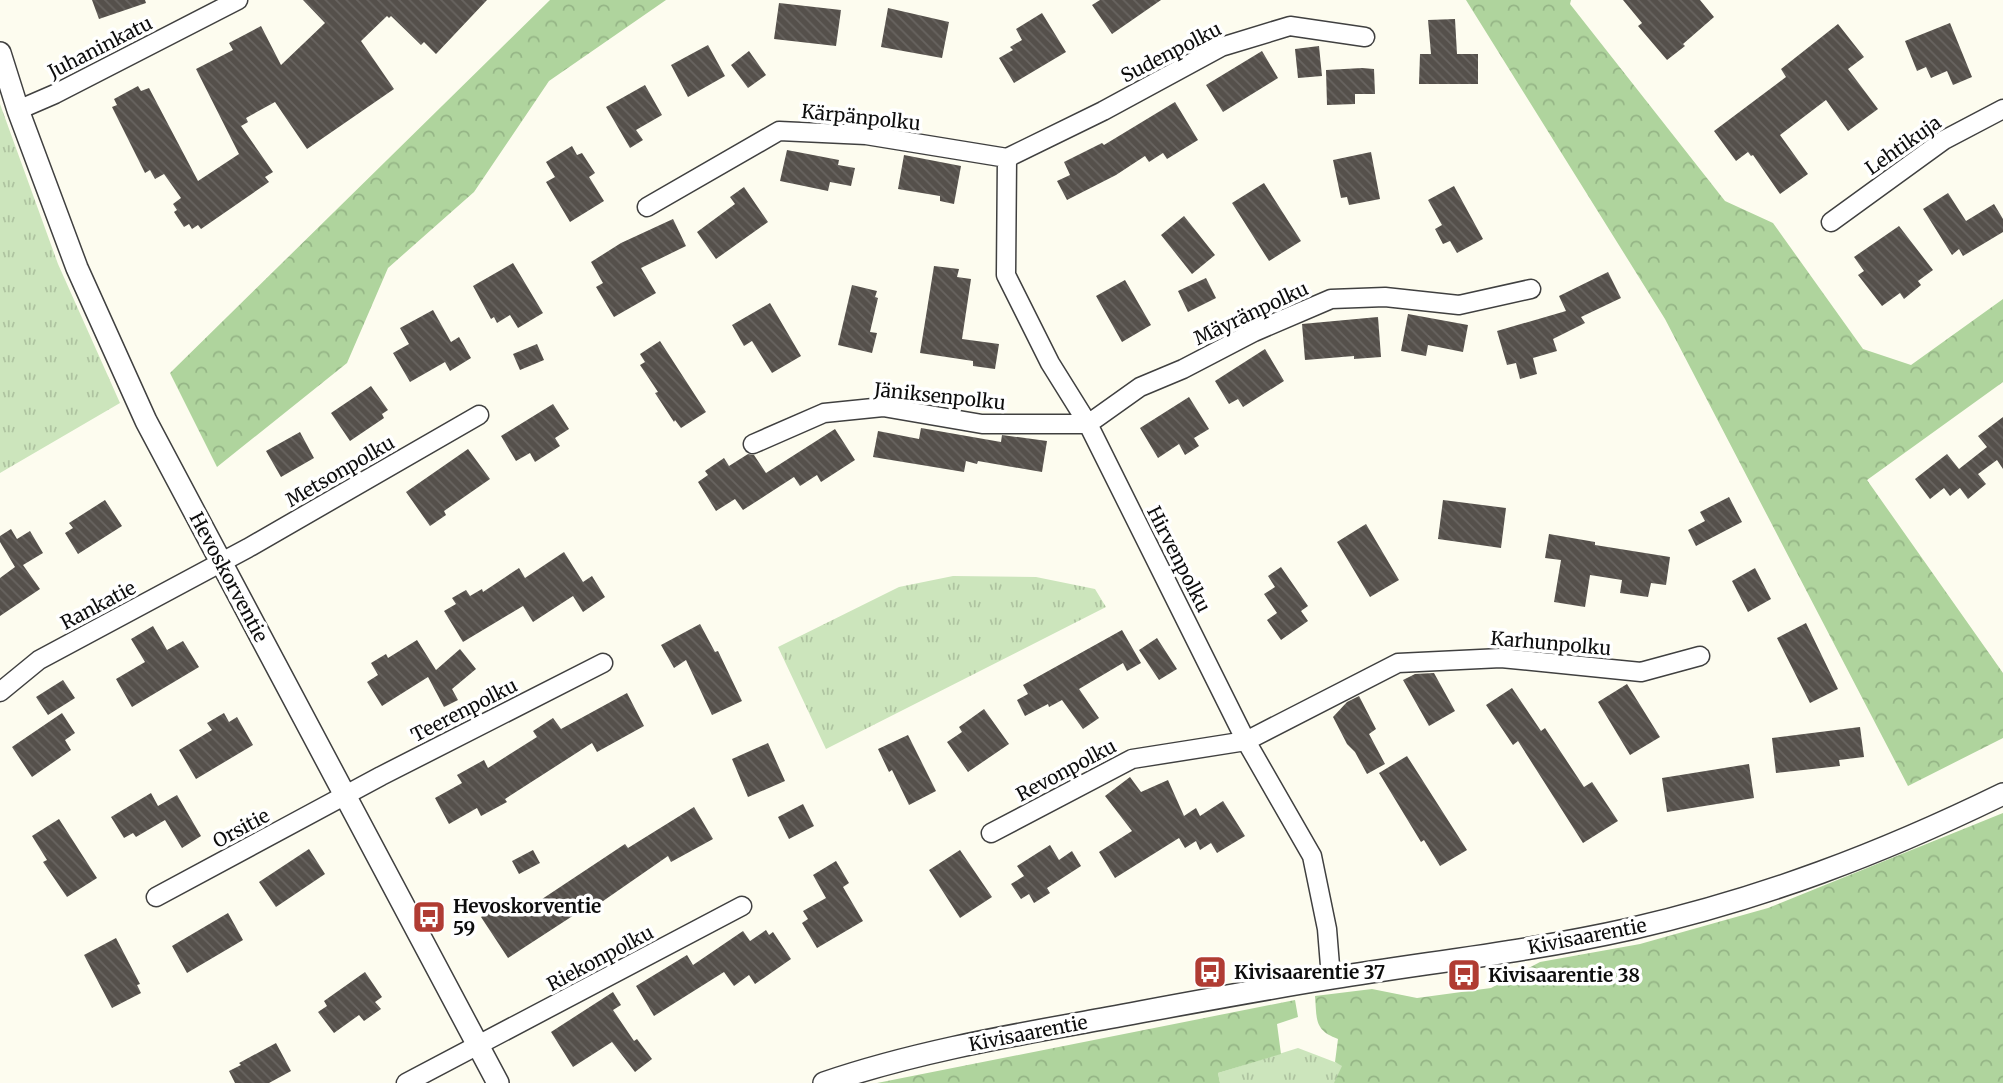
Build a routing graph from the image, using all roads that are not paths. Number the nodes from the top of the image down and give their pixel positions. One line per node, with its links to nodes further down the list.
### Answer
1 (238, 0): 5 (street, Juhaninkatu)
2 (1365, 37): 6 (street, Sudenpolku)
3 (0, 52): 5 (street, Hevoskorventie)
4 (2003, 109): 8 (street, Lehtikuja)
5 (18, 110): 13 (street, Hevoskorventie)
6 (1007, 158): 7 (street, Kärpänpolku); 11 (street, Hirvenpolku)
7 (647, 207)
8 (1831, 222)
9 (1531, 289): 11 (street, Mäyränpolku)
10 (479, 415): 13 (street, Metsonpolku)
11 (1088, 424): 12 (street, Jäniksenpolku); 17 (street, Hirvenpolku)
12 (753, 444)
13 (221, 563): 16 (street, Rankatie); 19 (street, Hevoskorventie)
14 (1700, 656): 17 (street, Karhunpolku)
15 (603, 663): 19 (street, Teerenpolku)
16 (0, 692)
17 (1246, 741): 20 (street, Revonpolku); 23 (street, Hirvenpolku)
18 (2003, 794): 23 (street, Kivisaarentie)
19 (346, 795): 21 (street, Orsitie); 24 (street, Hevoskorventie)
20 (991, 833)
21 (156, 897)
22 (742, 906): 24 (street, Riekonpolku)
23 (1331, 978): 27 (street, Kivisaarentie)
24 (477, 1045): 25 (street, Riekonpolku); 26 (street, Hevoskorventie)
25 (406, 1083)
26 (498, 1083)
27 (824, 1083)

